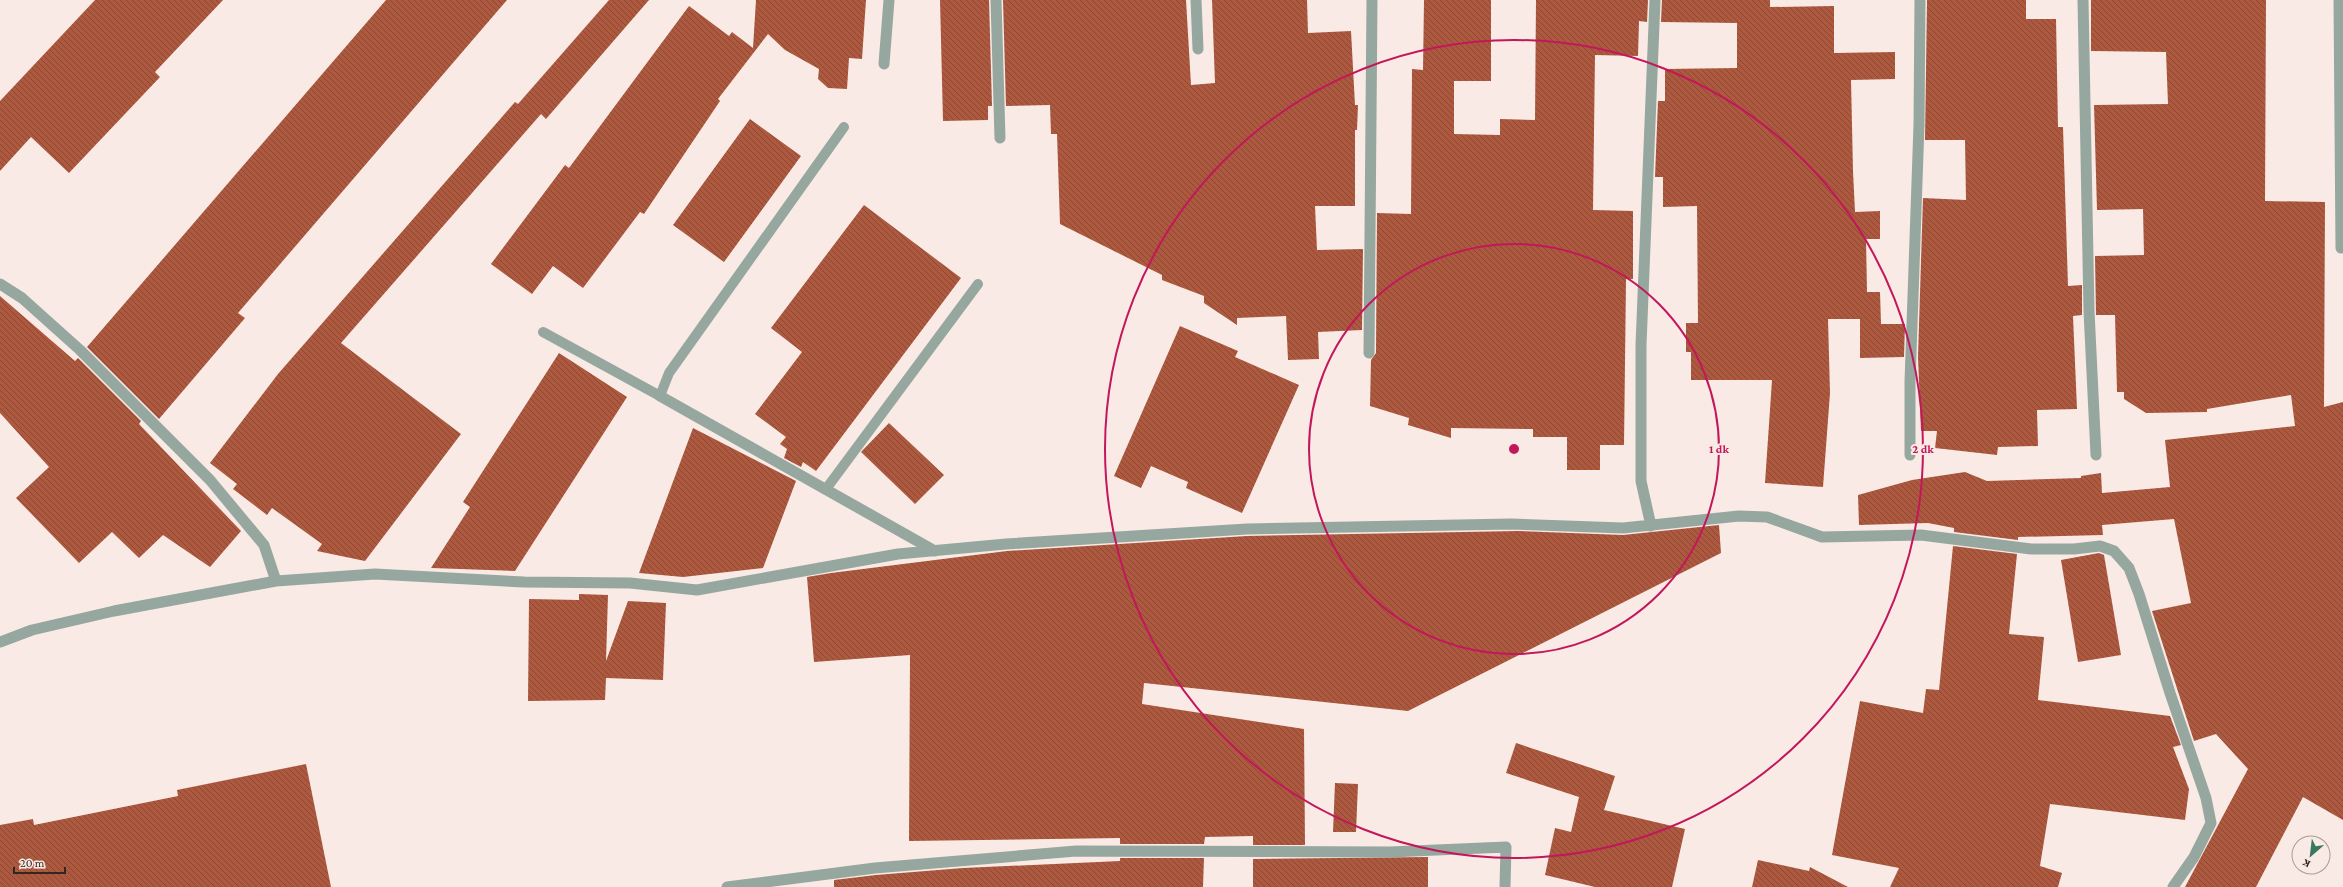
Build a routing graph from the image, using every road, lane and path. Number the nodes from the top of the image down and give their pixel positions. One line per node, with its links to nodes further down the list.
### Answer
1 (889, 0): 10 (street)
2 (996, 0): 12 (street)
3 (1196, 0): 9 (street)
4 (1372, 0): 17 (street)
5 (1655, 0): 22 (street)
6 (1920, 0): 19 (street)
7 (2083, 0): 20 (street)
8 (2339, 0): 13 (street)
9 (1198, 49)
10 (884, 64)
11 (844, 127): 18 (lane)
12 (1000, 138)
13 (2341, 248)
14 (0, 284): 24 (street)
15 (978, 284): 21 (lane)
16 (543, 332): 18 (lane)
17 (1369, 353)
18 (660, 396): 21 (street)
19 (1910, 455)
20 (2096, 455)
21 (826, 489): 23 (street)
22 (1651, 526): 23 (street); 28 (street)
23 (935, 551): 24 (street)
24 (276, 581): 25 (street)
25 (0, 642)
26 (727, 887): 27 (street)
27 (1504, 887)
28 (2173, 887)

